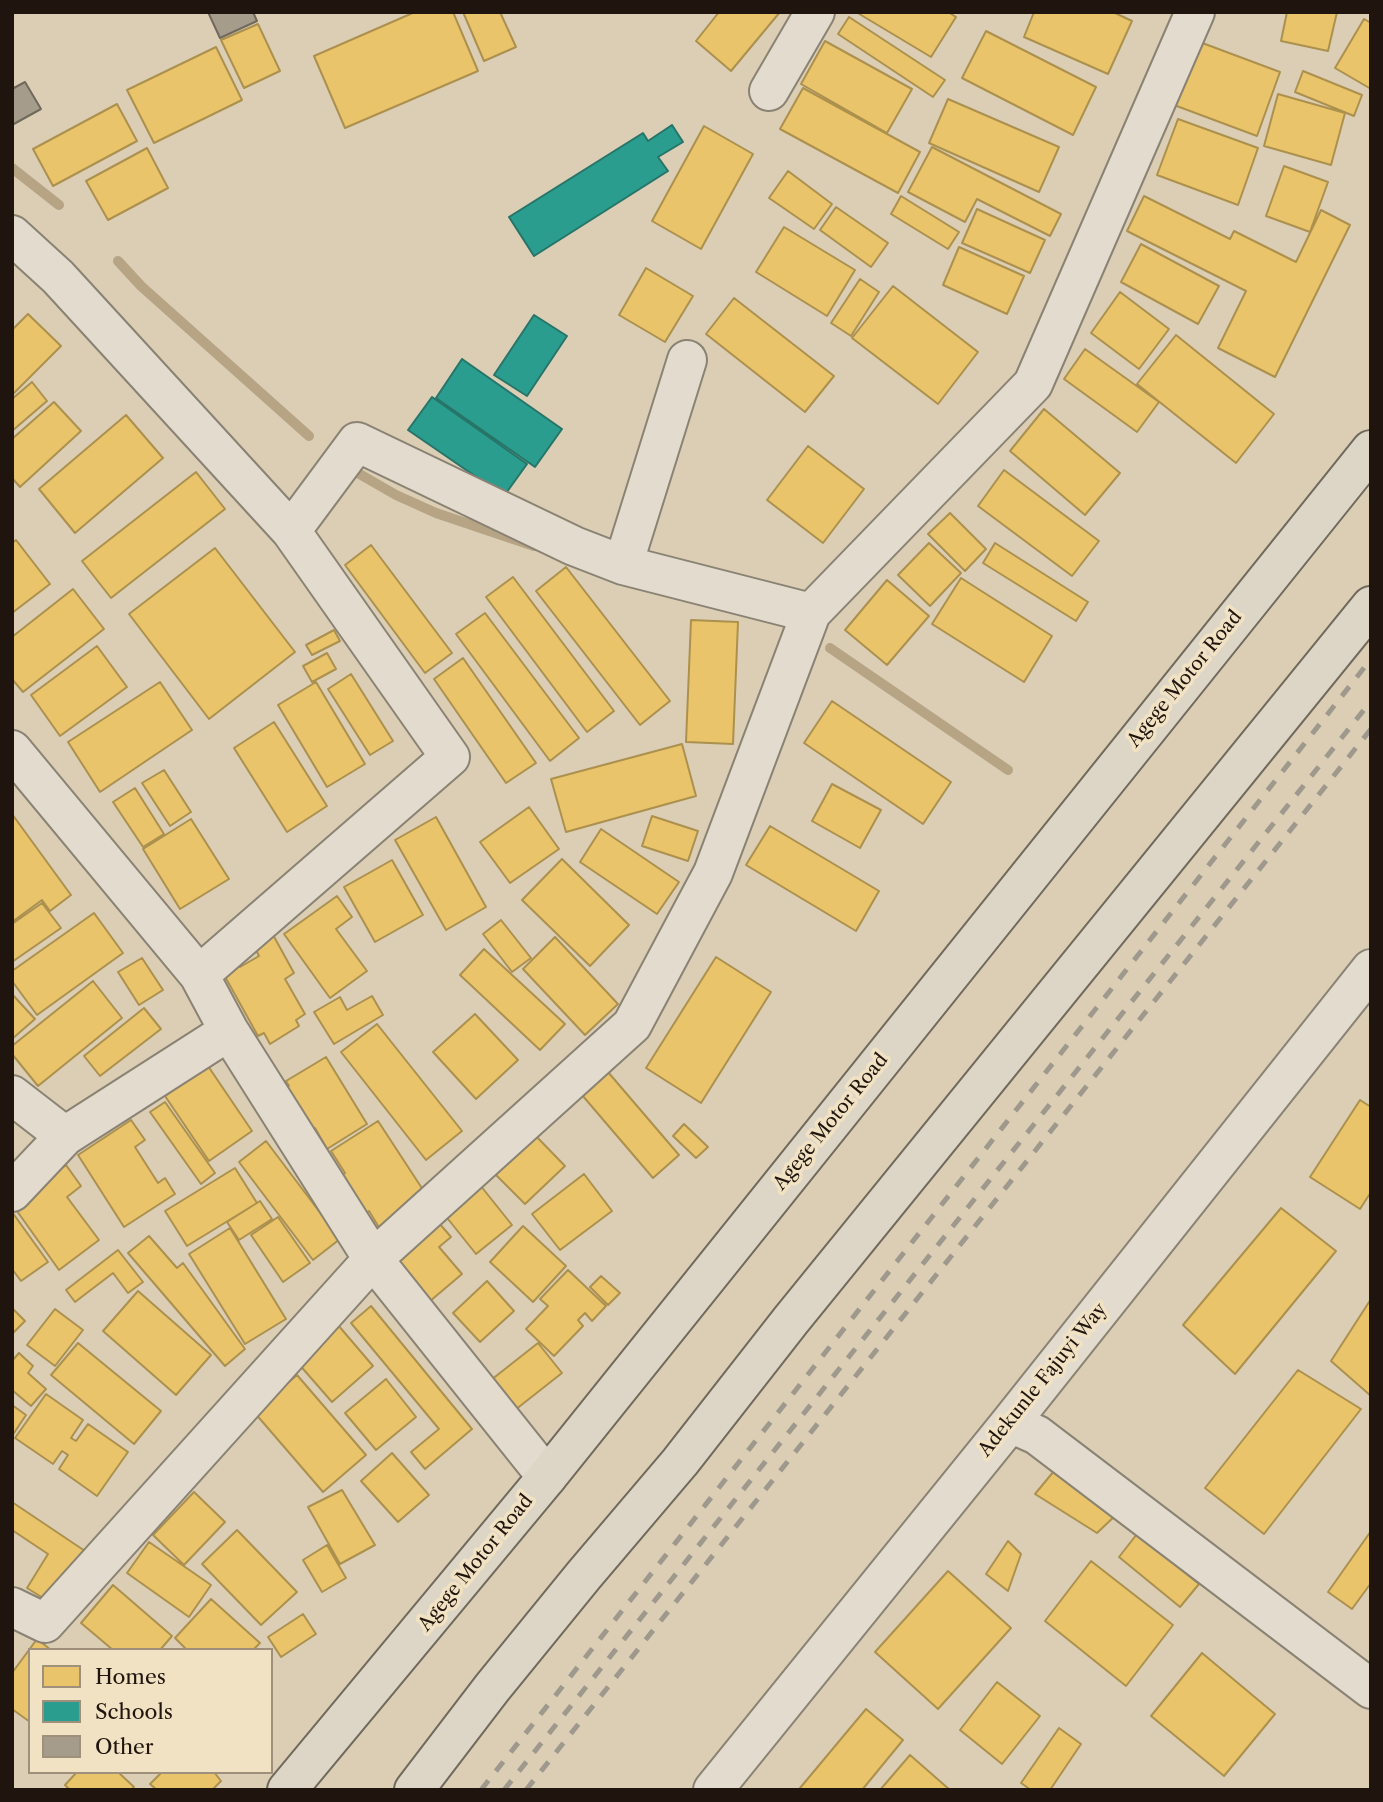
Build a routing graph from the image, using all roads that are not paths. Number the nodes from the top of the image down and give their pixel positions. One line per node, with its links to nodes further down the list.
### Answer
1 (816, 12): 3 (street)
2 (1195, 12): 10 (street)
3 (769, 91)
4 (12, 235): 7 (street)
5 (687, 360): 8 (street)
6 (1371, 450): 20 (highway, Agege Motor Road)
7 (291, 531): 8 (street); 13 (street)
8 (623, 565): 10 (street)
9 (1371, 606): 24 (highway)
10 (811, 613): 18 (street)
11 (12, 750): 13 (street)
12 (1371, 969): 19 (street, Adekunle Fajuyi Way)
13 (199, 975): 14 (street)
14 (229, 1031): 16 (street); 18 (street)
15 (12, 1095): 16 (street)
16 (65, 1136): 17 (street)
17 (12, 1192)
18 (373, 1259): 20 (street); 21 (street)
19 (1010, 1423): 22 (street); 25 (street, Adekunle Fajuyi Way)
20 (547, 1477): 23 (highway, Agege Motor Road)
21 (12, 1608)
22 (1371, 1689)
23 (287, 1790)
24 (414, 1790)
25 (713, 1790)

